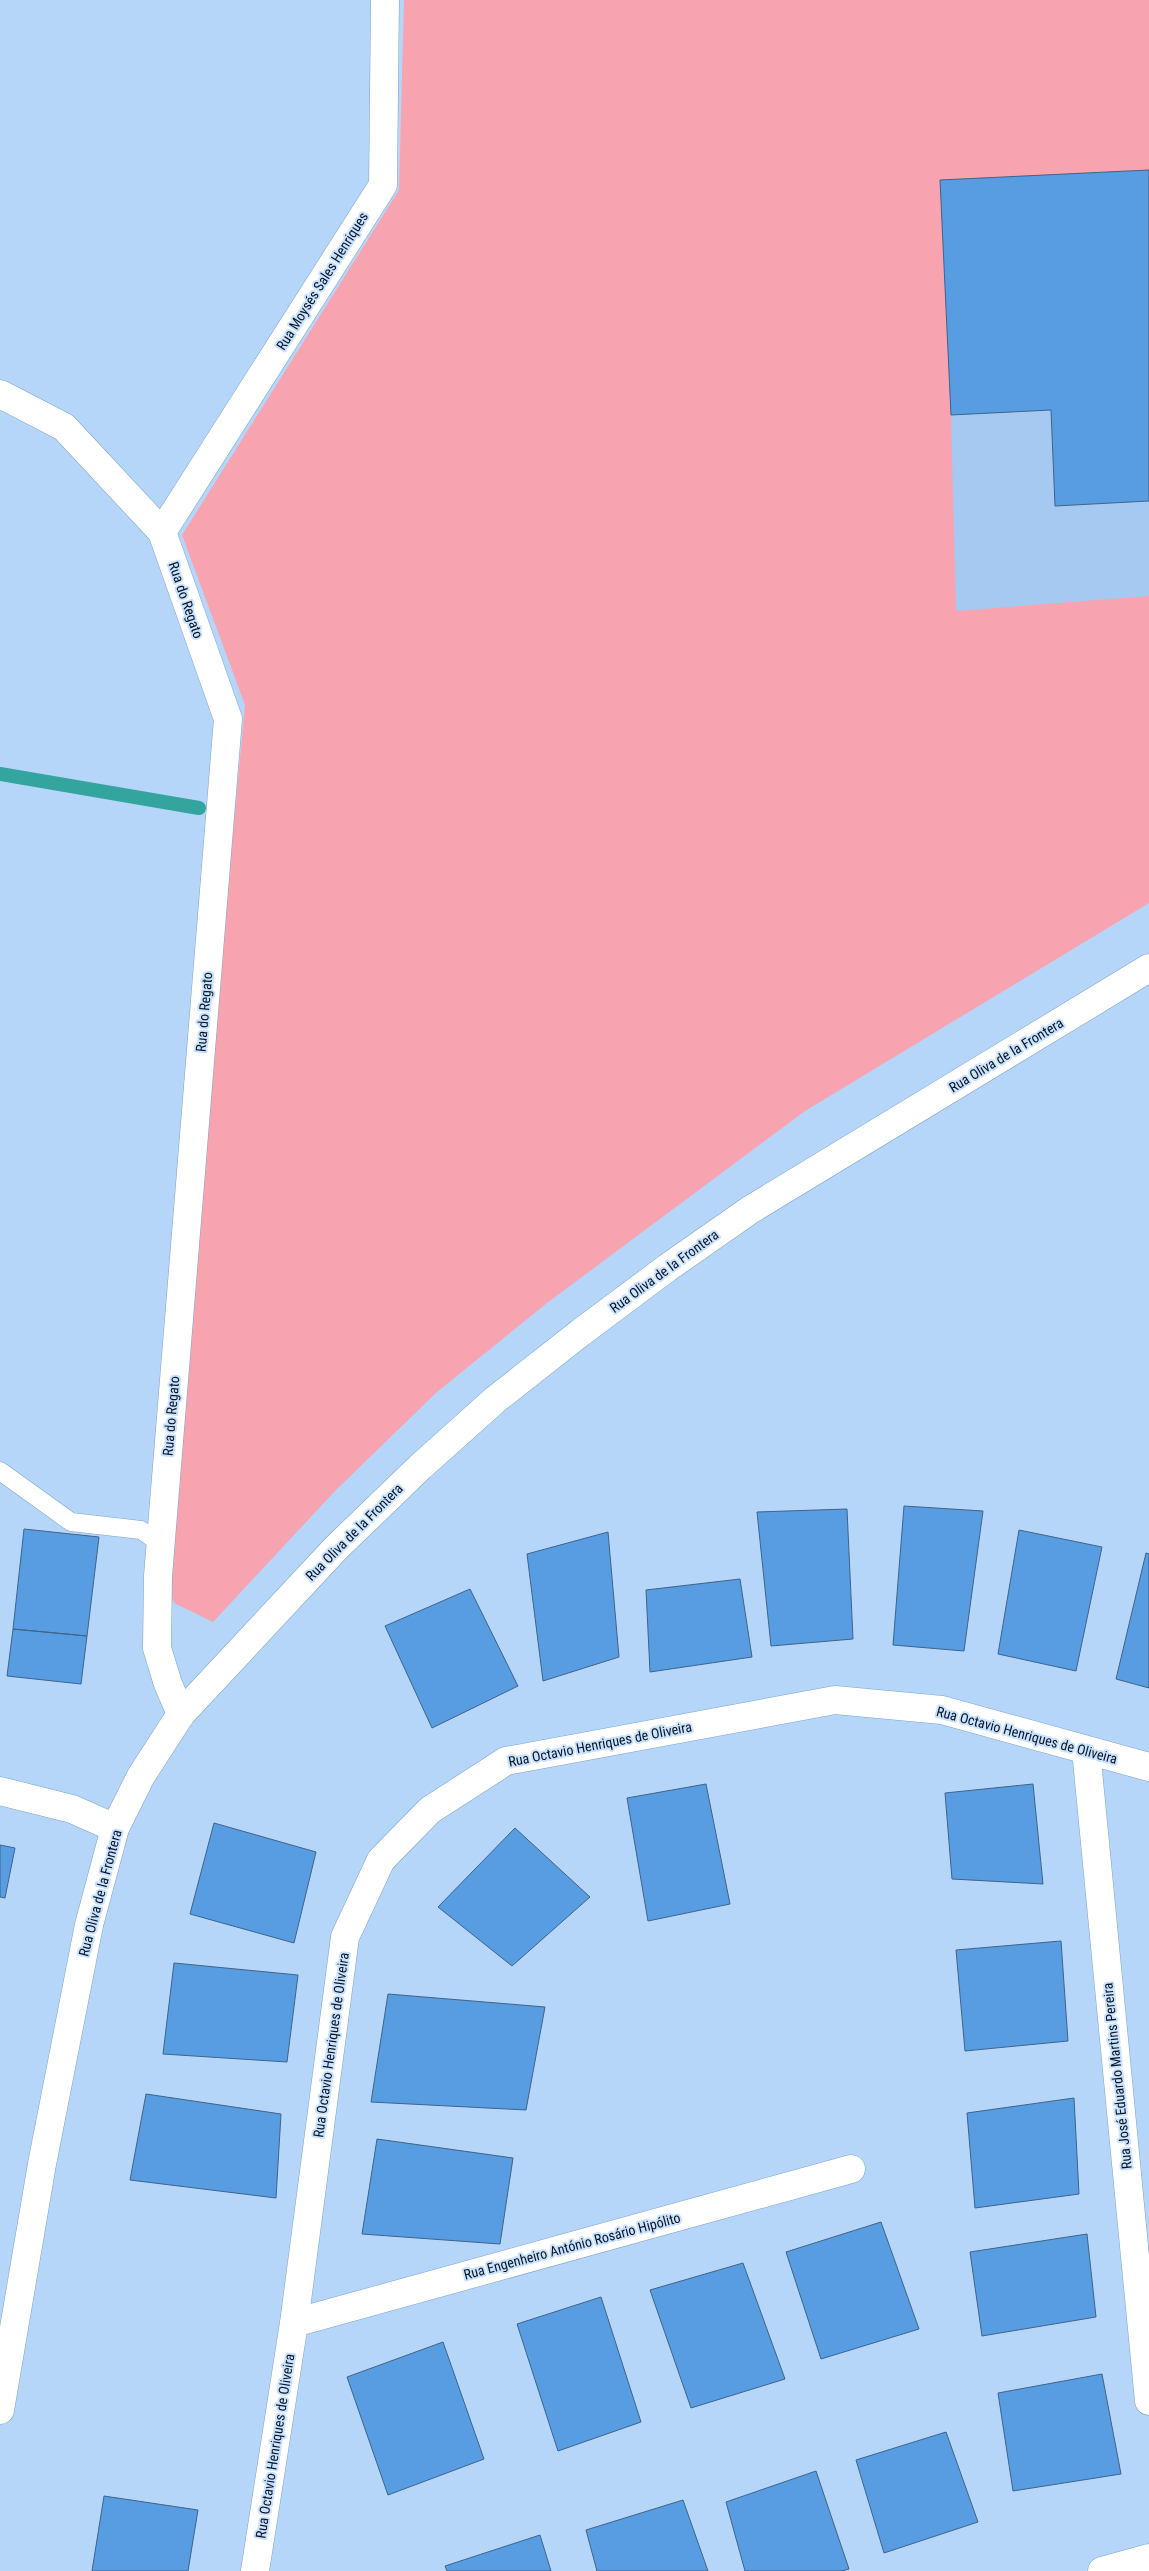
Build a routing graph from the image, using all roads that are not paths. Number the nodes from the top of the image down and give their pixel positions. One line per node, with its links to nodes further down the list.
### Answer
1 (385, 0): 3 (street, Rua Moysés Sales Henriques)
2 (0, 394): 3 (street, Rua do Regato)
3 (162, 532): 6 (street, Rua do Regato)
4 (1149, 968): 7 (street, Rua Oliva de la Frontera)
5 (0, 1471): 6 (lane)
6 (161, 1544): 7 (street, Rua do Regato)
7 (181, 1714): 11 (street, Rua Oliva de la Frontera)
8 (1086, 1750): 9 (street, Rua Octavio Henriques de Oliveira); 13 (street, Rua Octavio Henriques de Oliveira); 14 (street, Rua José Eduardo Martins Pereira)
9 (1149, 1768)
10 (0, 1791): 11 (street)
11 (115, 1828): 15 (street, Rua Oliva de la Frontera)
12 (851, 2169): 13 (street, Rua Engenheiro António Rosário Hipólito)
13 (294, 2323): 17 (street, Rua Octavio Henriques de Oliveira)
14 (1149, 2401)
15 (0, 2410)
16 (1149, 2558): 18 (street)
17 (255, 2571)
18 (1102, 2571)

